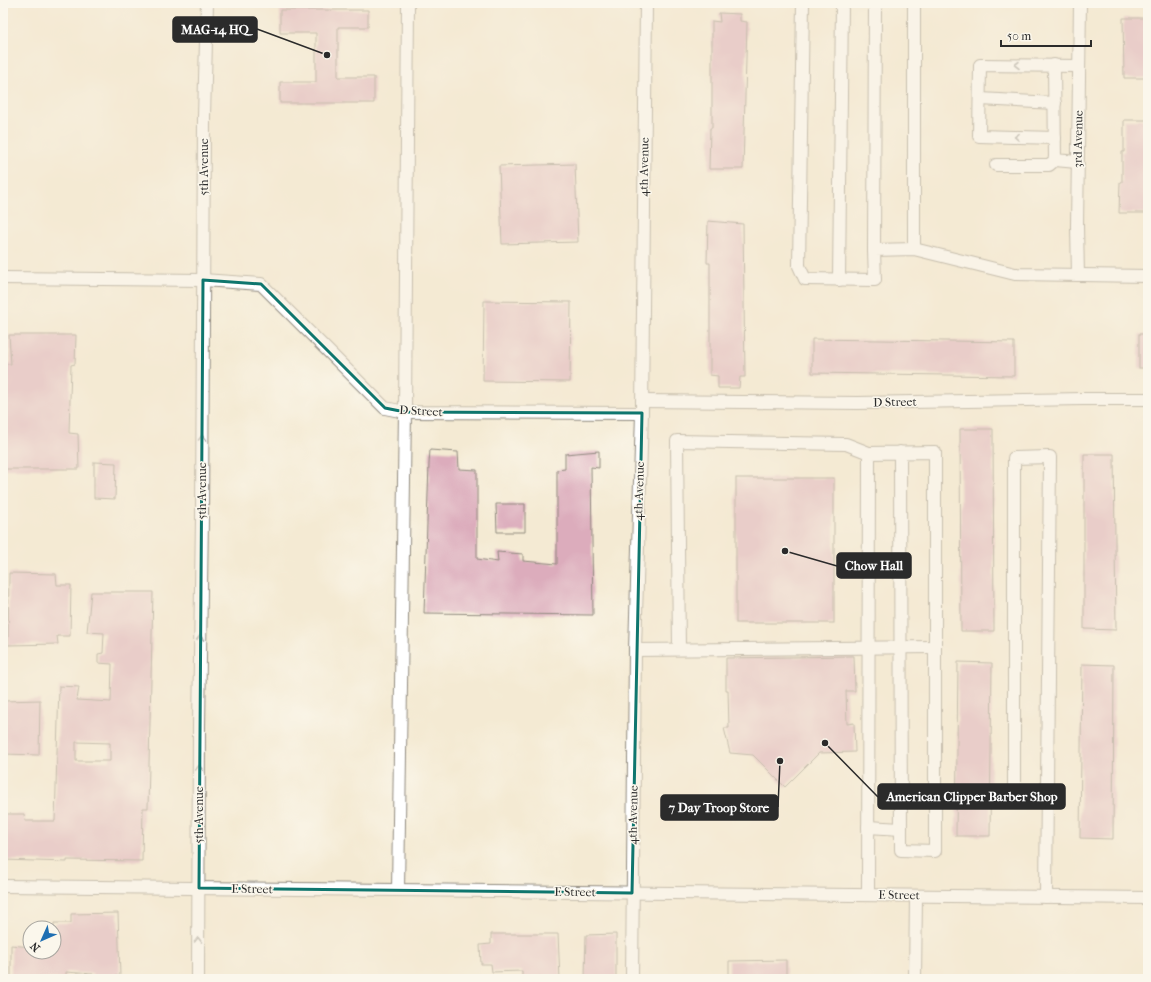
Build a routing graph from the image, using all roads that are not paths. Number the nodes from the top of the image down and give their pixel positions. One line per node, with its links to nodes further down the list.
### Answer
1 (207, 3): 22 (street, 5th Avenue)
2 (408, 3): 26 (street)
3 (646, 3): 25 (street, 4th Avenue)
4 (803, 3): 23 (street)
5 (842, 3): 23 (street)
6 (875, 3): 18 (street)
7 (914, 3): 17 (street)
8 (1080, 3): 10 (street, 3rd Avenue)
9 (1054, 65): 10 (street); 11 (street, one-way to 11); 12 (street)
10 (1078, 66): 15 (street, 3rd Avenue)
11 (980, 99): 12 (street); 13 (street, one-way to 11)
12 (1055, 103): 13 (street)
13 (1055, 138): 14 (street)
14 (1055, 160): 15 (street); 16 (street)
15 (1077, 162): 19 (street, 3rd Avenue)
16 (996, 165)
17 (914, 248): 18 (street); 19 (street)
18 (874, 250): 23 (street)
19 (1078, 275): 20 (street)
20 (1148, 276)
21 (3, 278): 22 (street, D Street)
22 (203, 280): 26 (street, D Street); 39 (street, 5th Avenue, one-way to 22)
23 (839, 280)
24 (1148, 399): 25 (street, D Street)
25 (642, 401): 27 (street, 4th Avenue)
26 (405, 412): 27 (street, D Street); 40 (street)
27 (642, 413): 34 (street, 4th Avenue)
28 (900, 452): 29 (street); 30 (street); 32 (street)
29 (868, 453): 31 (street); 33 (street)
30 (935, 647): 32 (street); 37 (street)
31 (868, 648): 32 (street); 33 (street); 36 (street)
32 (900, 648): 37 (street)
33 (679, 649): 34 (street)
34 (635, 650): 41 (street, 4th Avenue)
35 (1047, 800): 35 (street); 44 (street)
36 (868, 827): 37 (street); 42 (street)
37 (901, 829)
38 (3, 886): 39 (street, E Street)
39 (199, 888): 40 (street, E Street); 46 (street, 5th Avenue, one-way to 39)
40 (398, 890): 41 (street, E Street)
41 (632, 893): 42 (street, E Street); 47 (street, 4th Avenue)
42 (868, 895): 43 (street, E Street)
43 (916, 896): 44 (street, E Street); 48 (street)
44 (1046, 897): 45 (street, E Street)
45 (1148, 898)
46 (198, 979)
47 (632, 979)
48 (915, 979)

